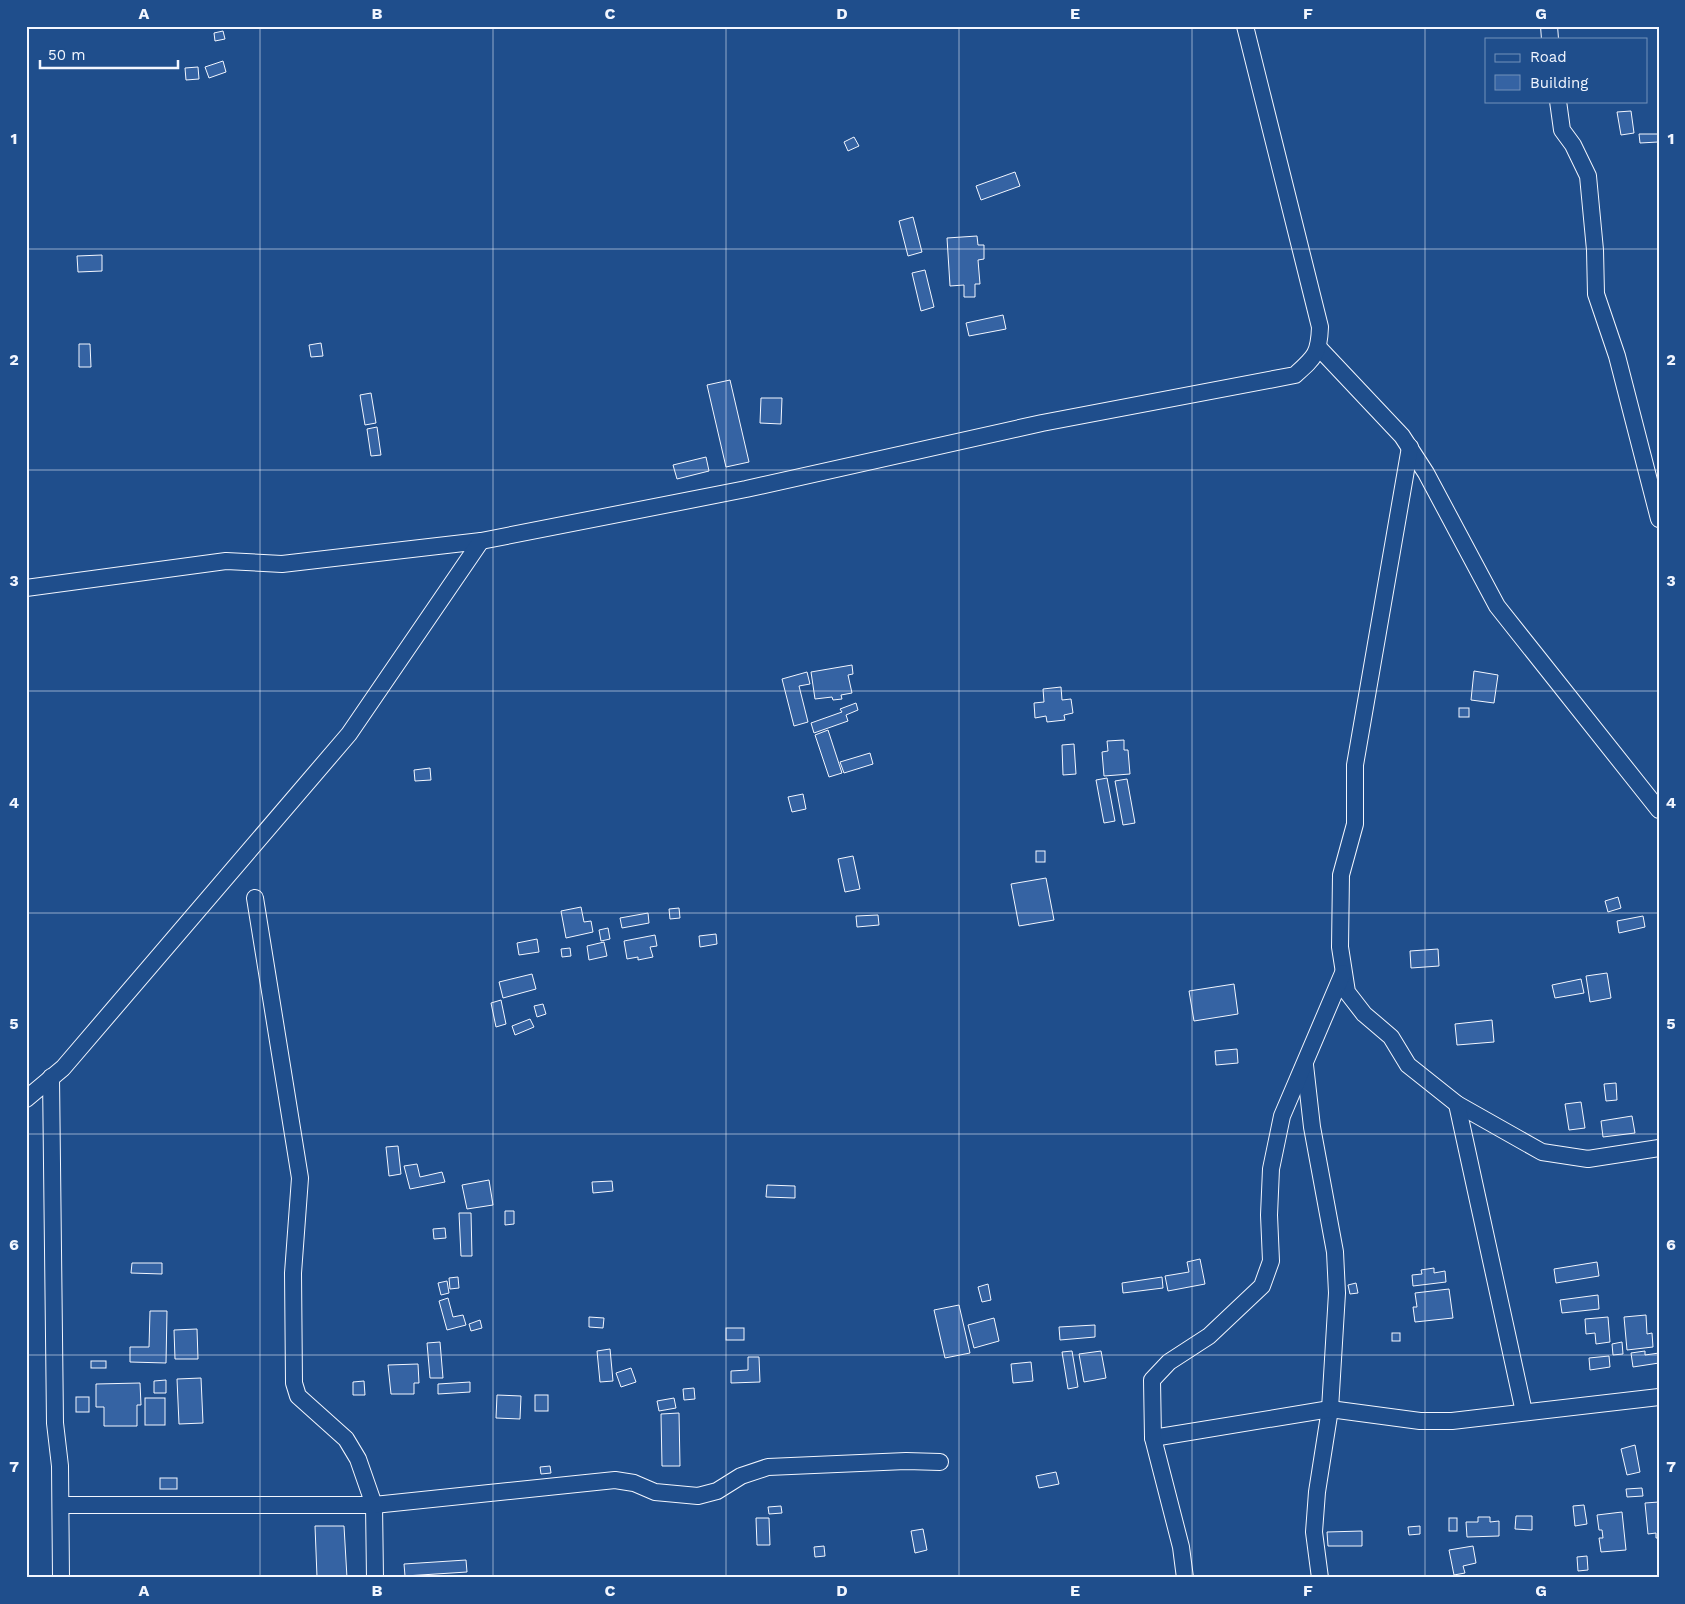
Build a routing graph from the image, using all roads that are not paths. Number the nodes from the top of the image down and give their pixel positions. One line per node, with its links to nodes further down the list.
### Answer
1 (1245, 26): 3 (street)
2 (1558, 102): 5 (street)
3 (1319, 348): 4 (street); 6 (street)
4 (1410, 447): 8 (street); 10 (street)
5 (1659, 519)
6 (481, 541): 7 (street); 12 (street)
7 (26, 588)
8 (1659, 810)
9 (255, 898): 22 (street)
10 (1343, 972): 11 (street); 14 (street)
11 (1305, 1065): 17 (street); 19 (street)
12 (52, 1078): 13 (street); 21 (street)
13 (26, 1099)
14 (1457, 1104): 15 (street); 18 (street)
15 (1659, 1148)
16 (1659, 1397): 18 (street)
17 (1330, 1409): 18 (street); 19 (street); 26 (street)
18 (1524, 1412)
19 (1153, 1438): 25 (street)
20 (940, 1462): 22 (street)
21 (61, 1505): 22 (street); 23 (street)
22 (374, 1505): 24 (street)
23 (61, 1578)
24 (375, 1578)
25 (1185, 1578)
26 (1320, 1578)

